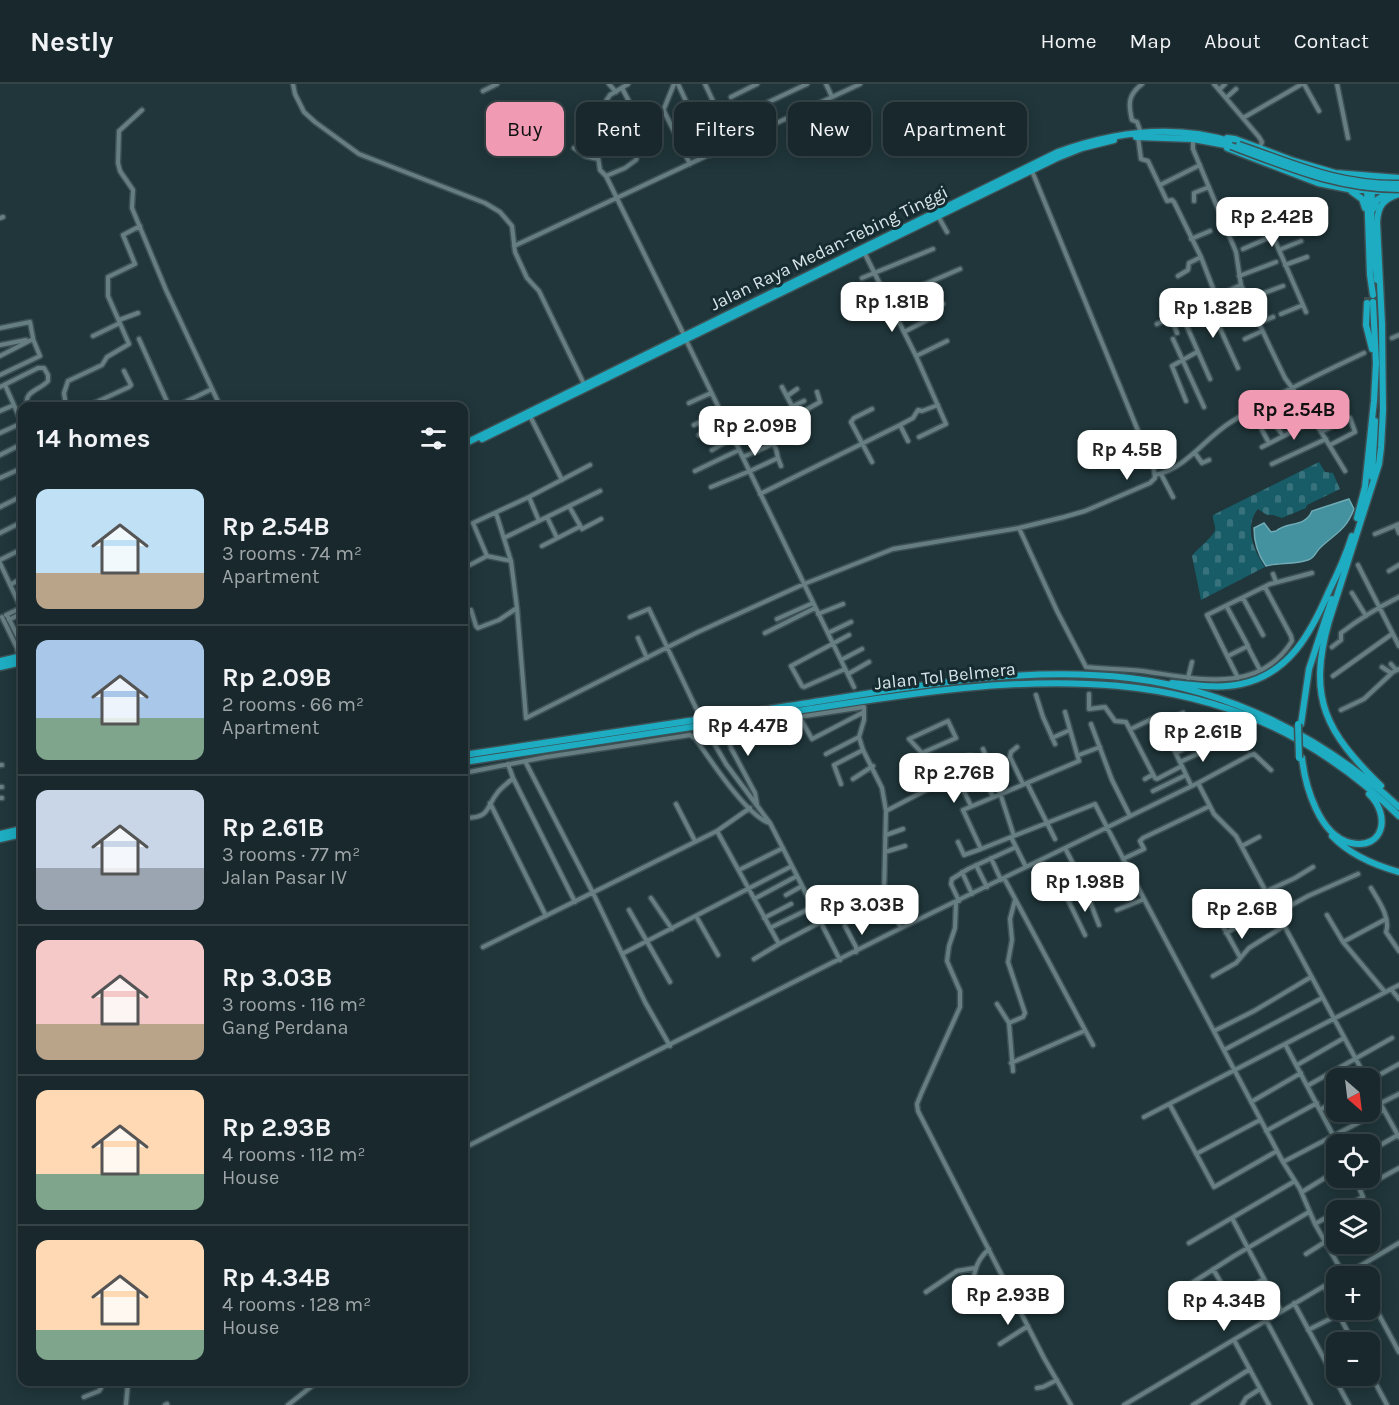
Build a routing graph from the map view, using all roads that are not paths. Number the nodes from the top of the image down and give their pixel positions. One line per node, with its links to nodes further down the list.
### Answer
1 (293, 84): 70 (street)
2 (497, 84): 19 (street)
3 (609, 84): 20 (street)
4 (628, 84): 16 (street)
5 (676, 84): 26 (street); 29 (street)
6 (705, 84): 27 (street)
7 (757, 84): 21 (street)
8 (807, 84): 28 (street)
9 (826, 84): 22 (street)
10 (860, 84): 22 (street)
11 (1142, 84): 34 (street)
12 (1214, 84): 18 (street)
13 (1225, 84): 18 (street)
14 (1303, 84): 31 (street); 32 (street)
15 (1337, 84): 35 (street)
16 (621, 88): 20 (street); 25 (street)
17 (1236, 89): 23 (street)
18 (1219, 90): 23 (street)
19 (483, 91)
20 (616, 92): 24 (street)
21 (731, 97)
22 (832, 97): 33 (street)
23 (1226, 98): 32 (street)
24 (605, 102)
25 (629, 102)
26 (685, 102)
27 (714, 102)
28 (769, 102)
29 (663, 109): 43 (street); 46 (street)
30 (142, 110): 62 (street)
31 (1319, 111)
32 (1243, 118): 38 (street)
33 (776, 124)
34 (1139, 135): 36 (highway, Jalan Raya Medan-Tebing Tinggi); 37 (highway, Jalan Raya Medan-Tebing Tinggi); 45 (highway, Jalan Raya Medan-Tebing Tinggi); 49 (street); 114 (highway, Jalan Raya Medan-Tebing Tinggi)
35 (1348, 138)
36 (1193, 139): 37 (highway, Jalan Raya Medan-Tebing Tinggi); 44 (street)
37 (1219, 141): 38 (highway); 51 (highway); 52 (highway, bridge)
38 (1260, 147): 47 (highway)
39 (574, 148): 42 (street)
40 (598, 156): 42 (street)
41 (707, 156): 43 (street)
42 (598, 159): 46 (street)
43 (690, 164): 55 (street)
44 (1200, 165): 49 (street); 50 (street)
45 (1032, 170): 59 (highway, Jalan Raya Medan-Tebing Tinggi); 201 (street)
46 (606, 176): 55 (street)
47 (1371, 177): 48 (highway); 48 (highway); 53 (highway)
48 (1399, 177)
49 (1160, 185): 68 (street)
50 (1209, 187): 56 (street); 66 (street)
51 (1348, 189): 53 (highway); 58 (highway)
52 (1399, 190): 54 (highway); 87 (highway)
53 (1369, 191): 54 (highway); 58 (highway); 61 (highway)
54 (1391, 192): 61 (highway)
55 (617, 199): 70 (street); 114 (street)
56 (1194, 201)
57 (1283, 212): 60 (street)
58 (1367, 214): 88 (highway)
59 (938, 216): 65 (street); 74 (highway, Jalan Raya Medan-Tebing Tinggi)
60 (1266, 220): 66 (street); 67 (street)
61 (1371, 222): 87 (highway)
62 (140, 226): 104 (street); 135 (street)
63 (1293, 227): 67 (street)
64 (1210, 231): 68 (street)
65 (947, 232)
66 (1230, 235): 82 (street)
67 (1272, 236): 72 (street); 73 (street)
68 (1191, 239): 75 (street)
69 (1301, 241): 73 (street)
70 (514, 246): 132 (street)
71 (933, 249): 80 (street)
72 (1243, 249)
73 (1279, 250): 78 (street)
74 (864, 252): 80 (street); 114 (highway, Jalan Raya Medan-Tebing Tinggi)
75 (1201, 257): 81 (street); 89 (street)
76 (1307, 257): 78 (street)
77 (1276, 262): 82 (street)
78 (1285, 265): 96 (street)
79 (960, 269): 85 (street)
80 (874, 274): 83 (street); 93 (street)
81 (1178, 276)
82 (1239, 276): 84 (street)
83 (862, 278)
84 (1241, 285): 89 (street); 90 (street)
85 (922, 286): 91 (street); 93 (street)
86 (1283, 286): 90 (street)
87 (1380, 290): 226 (highway)
88 (1370, 295)
89 (1216, 296): 92 (street)
90 (1248, 299): 105 (street)
91 (930, 300): 95 (street); 109 (street)
92 (1207, 300): 100 (street); 126 (street)
93 (888, 302): 97 (street); 109 (street)
94 (1370, 303): 228 (highway)
95 (943, 304)
96 (1303, 305): 98 (street); 101 (street)
97 (872, 307)
98 (1306, 312)
99 (138, 313): 104 (street)
100 (1181, 313): 102 (street); 121 (street)
101 (1281, 314)
102 (1171, 317): 106 (street); 110 (street)
103 (1273, 317): 105 (street)
104 (119, 322): 112 (street); 143 (street)
105 (1259, 323): 108 (street)
106 (1157, 324)
107 (0, 328): 113 (street)
108 (1262, 331): 118 (street); 134 (street)
109 (904, 332): 124 (street)
110 (1178, 333)
111 (1399, 335): 115 (street)
112 (93, 336)
113 (33, 338): 120 (street); 123 (street); 128 (street)
114 (685, 338): 132 (highway, Jalan Raya Medan-Tebing Tinggi); 138 (street)
115 (1392, 338)
116 (140, 339): 145 (street)
117 (1173, 339): 125 (street)
118 (1245, 339)
119 (947, 341): 124 (street)
120 (0, 345)
121 (1197, 352): 125 (street); 129 (street)
122 (1364, 353): 134 (street)
123 (0, 356)
124 (916, 356): 150 (street)
125 (1182, 359): 140 (street); 152 (street)
126 (1238, 369)
127 (124, 371): 144 (street)
128 (0, 375)
129 (1209, 380)
130 (5, 385): 131 (street); 142 (street); 149 (street)
131 (0, 387)
132 (585, 387): 159 (highway, Jalan Raya Medan-Tebing Tinggi); 179 (highway, Jalan Raya Medan-Tebing Tinggi)
133 (782, 387): 139 (street)
134 (1292, 388): 153 (street); 187 (street)
135 (212, 389): 146 (street); 147 (street)
136 (797, 389): 139 (street)
137 (817, 392): 158 (street)
138 (711, 393): 148 (street); 156 (street)
139 (787, 396): 151 (street)
140 (1186, 400)
141 (804, 401): 151 (street)
142 (27, 402)
143 (65, 402)
144 (97, 402)
145 (167, 402)
146 (186, 402)
147 (218, 402)
148 (689, 403)
149 (14, 405): 155 (street); 157 (street)
150 (938, 405): 162 (street); 171 (street)
151 (793, 406): 158 (street)
152 (1204, 407)
153 (1306, 407): 160 (street); 169 (street)
154 (872, 409): 177 (street)
155 (0, 411)
156 (721, 412): 161 (street); 164 (street)
157 (18, 414)
158 (797, 415): 170 (street)
159 (530, 416): 180 (highway, Jalan Raya Medan-Tebing Tinggi); 203 (street)
160 (1315, 420): 166 (street); 169 (street)
161 (725, 421): 168 (street); 172 (street)
162 (900, 424): 175 (street); 177 (street)
163 (18, 425): 167 (street)
164 (694, 425)
165 (1262, 430): 178 (street)
166 (1321, 432): 173 (street); 181 (street)
167 (0, 433)
168 (699, 435)
169 (1283, 436): 178 (street)
170 (781, 437): 172 (street); 176 (street)
171 (919, 437)
172 (734, 438): 184 (street); 185 (street)
173 (1326, 439): 181 (street); 193 (street)
174 (753, 441): 186 (street)
175 (908, 441)
176 (797, 442)
177 (862, 443): 192 (street); 206 (street)
178 (1269, 443): 183 (street)
179 (468, 444)
180 (468, 444)
181 (1330, 445): 199 (street)
182 (18, 446): 188 (street)
183 (1262, 447)
184 (712, 450)
185 (740, 450): 189 (street); 197 (street)
186 (758, 451): 189 (street); 190 (street)
187 (1195, 453): 191 (street); 200 (street)
188 (0, 455)
189 (743, 457): 198 (street)
190 (778, 458): 195 (street); 198 (street)
191 (1209, 460)
192 (872, 462)
193 (1272, 464)
194 (590, 465): 203 (street)
195 (781, 466)
196 (18, 470): 202 (street)
197 (695, 471)
198 (750, 471): 204 (street); 206 (street)
199 (1345, 471)
200 (1161, 474): 201 (street); 209 (street)
201 (1155, 475): 219 (street)
202 (0, 478)
203 (562, 480): 207 (street)
204 (711, 487)
205 (600, 491): 210 (street)
206 (760, 494): 240 (street)
207 (529, 497): 212 (street); 215 (street)
208 (18, 498): 211 (street)
209 (1173, 498)
210 (569, 506): 213 (street); 218 (street)
211 (0, 507)
212 (496, 513): 223 (street); 229 (street)
213 (547, 517): 215 (street); 224 (street)
214 (601, 519): 218 (street)
215 (539, 521): 223 (street)
216 (18, 524): 220 (street)
217 (1397, 524): 221 (street); 222 (street)
218 (579, 527): 224 (street)
219 (1019, 528): 240 (street); 294 (street)
220 (0, 533)
221 (1399, 533)
222 (1375, 534)
223 (504, 538): 231 (street)
224 (557, 538): 225 (street)
225 (542, 546)
226 (1353, 546): 307 (highway); 349 (highway)
227 (18, 551): 230 (street)
228 (1346, 555): 293 (highway); 307 (highway)
229 (487, 556): 231 (street); 234 (street)
230 (0, 561): 241 (street)
231 (511, 561): 251 (street)
232 (1358, 565): 250 (street)
233 (1399, 565): 235 (street)
234 (468, 566)
235 (1389, 571)
236 (1312, 573): 239 (street)
237 (1273, 574): 239 (street)
238 (18, 580): 241 (street)
239 (1276, 582): 242 (street)
240 (804, 584): 248 (street); 274 (street)
241 (10, 585): 246 (street)
242 (1265, 588): 245 (street); 289 (street)
243 (1352, 593): 256 (street)
244 (1399, 597): 250 (street)
245 (1243, 598): 249 (street); 266 (street)
246 (18, 602)
247 (843, 604): 255 (street)
248 (814, 605): 255 (street); 259 (street); 262 (street)
249 (1227, 607): 272 (street); 276 (street)
250 (1380, 607): 256 (street); 264 (street)
251 (517, 608): 252 (street); 278 (street)
252 (471, 609)
253 (18, 611): 257 (street)
254 (18, 613): 260 (street)
255 (818, 614): 263 (street)
256 (1366, 616): 273 (street)
257 (3, 617): 260 (street); 269 (street)
258 (630, 617): 274 (street)
259 (777, 619)
260 (9, 620): 268 (street)
261 (851, 622): 263 (street)
262 (765, 633)
263 (828, 633): 270 (street)
264 (1392, 634): 271 (street); 292 (street)
265 (849, 635): 270 (street)
266 (1263, 635)
267 (638, 638): 278 (street)
268 (18, 640)
269 (18, 642)
270 (832, 643): 280 (street); 287 (street)
271 (1399, 646)
272 (1248, 647): 276 (street); 289 (street)
273 (1332, 647)
274 (667, 649): 278 (street); 348 (street, bridge)
275 (862, 649): 280 (street)
276 (1228, 656): 295 (street)
277 (18, 658): 281 (highway)
278 (647, 658)
279 (18, 659): 285 (highway)
280 (841, 660): 287 (street)
281 (0, 661)
282 (868, 662): 291 (street)
283 (1192, 662): 294 (street)
284 (1392, 664): 288 (street)
285 (0, 667)
286 (1382, 667): 290 (street)
287 (845, 669): 291 (street)
288 (1398, 669): 290 (street)
289 (1260, 670): 295 (street)
290 (1391, 673): 299 (street)
291 (848, 674): 296 (street)
292 (1333, 676)
293 (1130, 678): 322 (highway, Jalan Tol Belmera); 349 (highway, Jalan Tol Belmera)
294 (1188, 678): 295 (street)
295 (1238, 678)
296 (854, 687)
297 (1089, 694): 308 (street)
298 (1036, 695): 313 (street)
299 (1341, 710)
300 (865, 712): 303 (street); 303 (street); 312 (street)
301 (1065, 712): 309 (street)
302 (1183, 713): 304 (street)
303 (800, 718): 348 (street)
304 (1162, 723): 308 (street); 310 (street)
305 (1186, 723): 310 (street)
306 (1091, 724): 317 (street)
307 (1299, 724): 325 (highway, bridge)
308 (1131, 729): 334 (street)
309 (1070, 730): 313 (street); 324 (street)
310 (1167, 733): 321 (street)
311 (1208, 736): 321 (street)
312 (859, 737): 319 (street); 323 (street)
313 (1052, 738): 314 (street)
314 (1055, 744)
315 (1217, 745): 329 (street)
316 (1017, 747): 339 (street)
317 (1100, 747): 324 (street); 354 (street)
318 (983, 749): 344 (street)
319 (863, 750): 330 (street); 341 (street)
320 (922, 753): 320 (street); 353 (street)
321 (1176, 753): 329 (street)
322 (468, 754)
323 (826, 754)
324 (1079, 755): 339 (street)
325 (1301, 758): 332 (highway); 387 (highway)
326 (468, 761): 332 (highway, Jalan Tol Belmera)
327 (525, 761): 328 (street); 352 (street); 397 (street)
328 (508, 764): 333 (street); 336 (street)
329 (1181, 764): 334 (street); 335 (street)
330 (873, 766): 337 (street); 353 (street)
331 (1271, 770): 340 (street)
332 (1345, 770): 355 (highway, Jalan Tol Belmera)
333 (468, 772)
334 (1152, 775): 338 (street)
335 (1186, 775): 342 (street); 343 (street)
336 (513, 778): 346 (street); 406 (street)
337 (853, 779)
338 (1145, 779)
339 (1025, 783): 344 (street); 358 (street)
340 (1198, 783): 342 (street); 351 (street)
341 (841, 784)
342 (1191, 785): 354 (street)
343 (1153, 791)
344 (1000, 793): 345 (street); 366 (street)
345 (993, 797): 350 (street); 350 (street)
346 (490, 803): 356 (street); 414 (street)
347 (676, 804): 370 (street)
348 (757, 804): 357 (street)
349 (1399, 805)
350 (971, 806): 377 (street)
351 (1210, 806): 373 (street); 380 (street)
352 (750, 808): 357 (street); 362 (street)
353 (886, 811): 365 (street)
354 (1130, 816): 359 (street)
355 (1399, 816)
356 (468, 817)
357 (770, 823): 375 (street)
358 (1046, 823): 359 (street); 366 (street); 369 (street)
359 (1106, 828): 376 (street); 380 (street)
360 (903, 829): 365 (street)
361 (18, 830): 363 (highway)
362 (717, 831): 370 (street); 385 (street)
363 (0, 834)
364 (18, 835): 368 (highway)
365 (886, 835): 378 (street)
366 (1013, 836): 374 (street); 377 (street)
367 (1259, 837): 373 (street)
368 (0, 839)
369 (1055, 839)
370 (695, 841): 397 (street)
371 (958, 842): 377 (street)
372 (905, 846): 378 (street)
373 (1242, 846): 396 (street)
374 (1016, 847): 379 (street); 383 (street)
375 (783, 848): 382 (street); 385 (street)
376 (1065, 848): 383 (street); 395 (street)
377 (981, 849)
378 (885, 852): 423 (street)
379 (991, 858): 381 (street); 390 (street)
380 (1123, 859): 403 (street)
381 (976, 865): 386 (street); 392 (street)
382 (792, 866): 389 (street); 393 (street)
383 (1026, 867): 390 (street)
384 (1313, 867): 396 (street)
385 (739, 870): 393 (street)
386 (962, 872): 398 (street); 405 (street)
387 (1399, 872)
388 (1358, 874): 412 (street)
389 (797, 876): 391 (street); 401 (street)
390 (1003, 879): 392 (street); 402 (street)
391 (802, 886): 399 (street); 409 (street)
392 (987, 886): 398 (street)
393 (748, 888): 401 (street); 415 (street)
394 (1371, 888): 417 (street)
395 (1085, 891): 419 (street); 426 (street)
396 (1265, 892): 408 (street)
397 (593, 893): 406 (street); 433 (street)
398 (972, 894): 405 (street)
399 (786, 895)
400 (651, 898): 424 (street)
401 (754, 898): 416 (street)
402 (1015, 899): 448 (street); 449 (street)
403 (1144, 899): 411 (street); 450 (street)
404 (1208, 899): 425 (street)
405 (958, 901): 423 (street); 501 (street)
406 (575, 902): 414 (street)
407 (791, 904): 416 (street)
408 (1273, 906): 412 (street); 425 (street)
409 (813, 907): 418 (street); 422 (street)
410 (628, 910): 427 (street)
411 (1117, 910)
412 (1277, 913): 421 (street)
413 (1327, 915): 428 (street)
414 (546, 916): 430 (street)
415 (696, 916): 424 (street); 434 (street)
416 (764, 918): 422 (street)
417 (1386, 919): 428 (street); 431 (street)
418 (821, 922): 429 (street); 437 (street)
419 (1099, 925)
420 (845, 926): 432 (street)
421 (1284, 926): 435 (street); 439 (street)
422 (770, 928): 429 (street)
423 (901, 928): 432 (street)
424 (672, 929): 427 (street)
425 (1226, 933): 435 (street)
426 (1085, 935)
427 (648, 940): 433 (street); 440 (street)
428 (1343, 942): 443 (street)
429 (779, 944): 436 (street)
430 (483, 947)
431 (1399, 951)
432 (856, 952): 437 (street)
433 (622, 954): 455 (street)
434 (718, 955)
435 (1240, 957): 438 (street)
436 (754, 959)
437 (840, 960): 455 (street)
438 (1213, 976)
439 (1311, 977): 444 (street); 450 (street)
440 (670, 982)
441 (1399, 985): 442 (street)
442 (1391, 989): 443 (street); 445 (street)
443 (1385, 992): 447 (street)
444 (1322, 998): 447 (street); 456 (street)
445 (1399, 999)
446 (997, 1004): 448 (street)
447 (1334, 1020): 451 (street); 453 (street)
448 (1008, 1023): 458 (street)
449 (1084, 1031): 454 (street); 458 (street)
450 (1214, 1031): 456 (street)
451 (1344, 1038): 457 (street); 460 (street)
452 (1392, 1038): 457 (street)
453 (1285, 1044): 460 (street); 463 (street)
454 (1093, 1045)
455 (670, 1046): 483 (street)
456 (1224, 1050): 463 (street)
457 (1355, 1058): 461 (street); 466 (street)
458 (1011, 1063): 462 (street)
459 (1399, 1064): 465 (street)
460 (1297, 1065): 464 (street)
461 (1361, 1068)
462 (1013, 1071)
463 (1235, 1071): 468 (street); 470 (street)
464 (1300, 1073): 466 (street); 468 (street)
465 (1380, 1073)
466 (1307, 1086): 469 (street)
467 (1399, 1094): 471 (street)
468 (1251, 1101): 477 (street)
469 (1317, 1103): 474 (street); 478 (street)
470 (1170, 1104): 476 (street); 486 (street)
471 (1380, 1104)
472 (1326, 1106): 474 (street)
473 (1380, 1106): 475 (street)
474 (1320, 1110): 479 (street)
475 (1383, 1110): 480 (street); 481 (street)
476 (1144, 1117)
477 (1260, 1120): 478 (street); 486 (street)
478 (1266, 1131): 485 (street)
479 (1332, 1134)
480 (1335, 1134)
481 (1398, 1136): 484 (street)
482 (1326, 1139): 487 (street)
483 (468, 1146)
484 (1380, 1146)
485 (1277, 1151): 486 (street); 487 (street)
486 (1196, 1154)
487 (1283, 1162): 490 (street)
488 (1399, 1168): 491 (street)
489 (1326, 1177): 492 (street)
490 (1295, 1181): 492 (street); 495 (street)
491 (1361, 1189): 493 (street)
492 (1302, 1192): 494 (street)
493 (1358, 1200)
494 (1309, 1212): 497 (street); 502 (street)
495 (1232, 1218): 498 (street); 502 (street)
496 (1326, 1218): 497 (street)
497 (1315, 1224): 500 (street)
498 (1189, 1243)
499 (1399, 1243): 504 (street)
500 (1326, 1244): 503 (street)
501 (989, 1249): 505 (street); 520 (street)
502 (1247, 1249): 506 (street); 507 (street)
503 (1306, 1254)
504 (1360, 1266)
505 (975, 1268): 512 (street); 513 (street)
506 (1213, 1269): 508 (street); 509 (street)
507 (1264, 1279): 515 (street); 516 (street)
508 (1220, 1281)
509 (1192, 1283)
510 (1324, 1286): 511 (street); 514 (street)
511 (1326, 1290)
512 (926, 1292)
513 (978, 1303)
514 (1294, 1303): 516 (street); 521 (street)
515 (1207, 1311)
516 (1281, 1311): 518 (street)
517 (1380, 1317): 524 (street)
518 (1266, 1320): 522 (street); 541 (street)
519 (1328, 1320): 521 (street)
520 (1028, 1326): 523 (street); 526 (street)
521 (1308, 1330): 542 (street)
522 (1234, 1340): 525 (street); 537 (street)
523 (1000, 1344)
524 (1399, 1352)
525 (1250, 1369): 532 (street); 538 (street)
526 (1057, 1380): 531 (street); 536 (street)
527 (100, 1386): 533 (street)
528 (128, 1386): 534 (street)
529 (311, 1386): 535 (street)
530 (1377, 1386): 543 (street)
531 (1037, 1388)
532 (1260, 1389): 539 (street); 540 (street)
533 (84, 1397)
534 (126, 1405)
535 (288, 1405)
536 (1071, 1405)
537 (1124, 1405)
538 (1193, 1405)
539 (1242, 1405)
540 (1269, 1405)
541 (1311, 1405)
542 (1349, 1405)
543 (1387, 1405)

